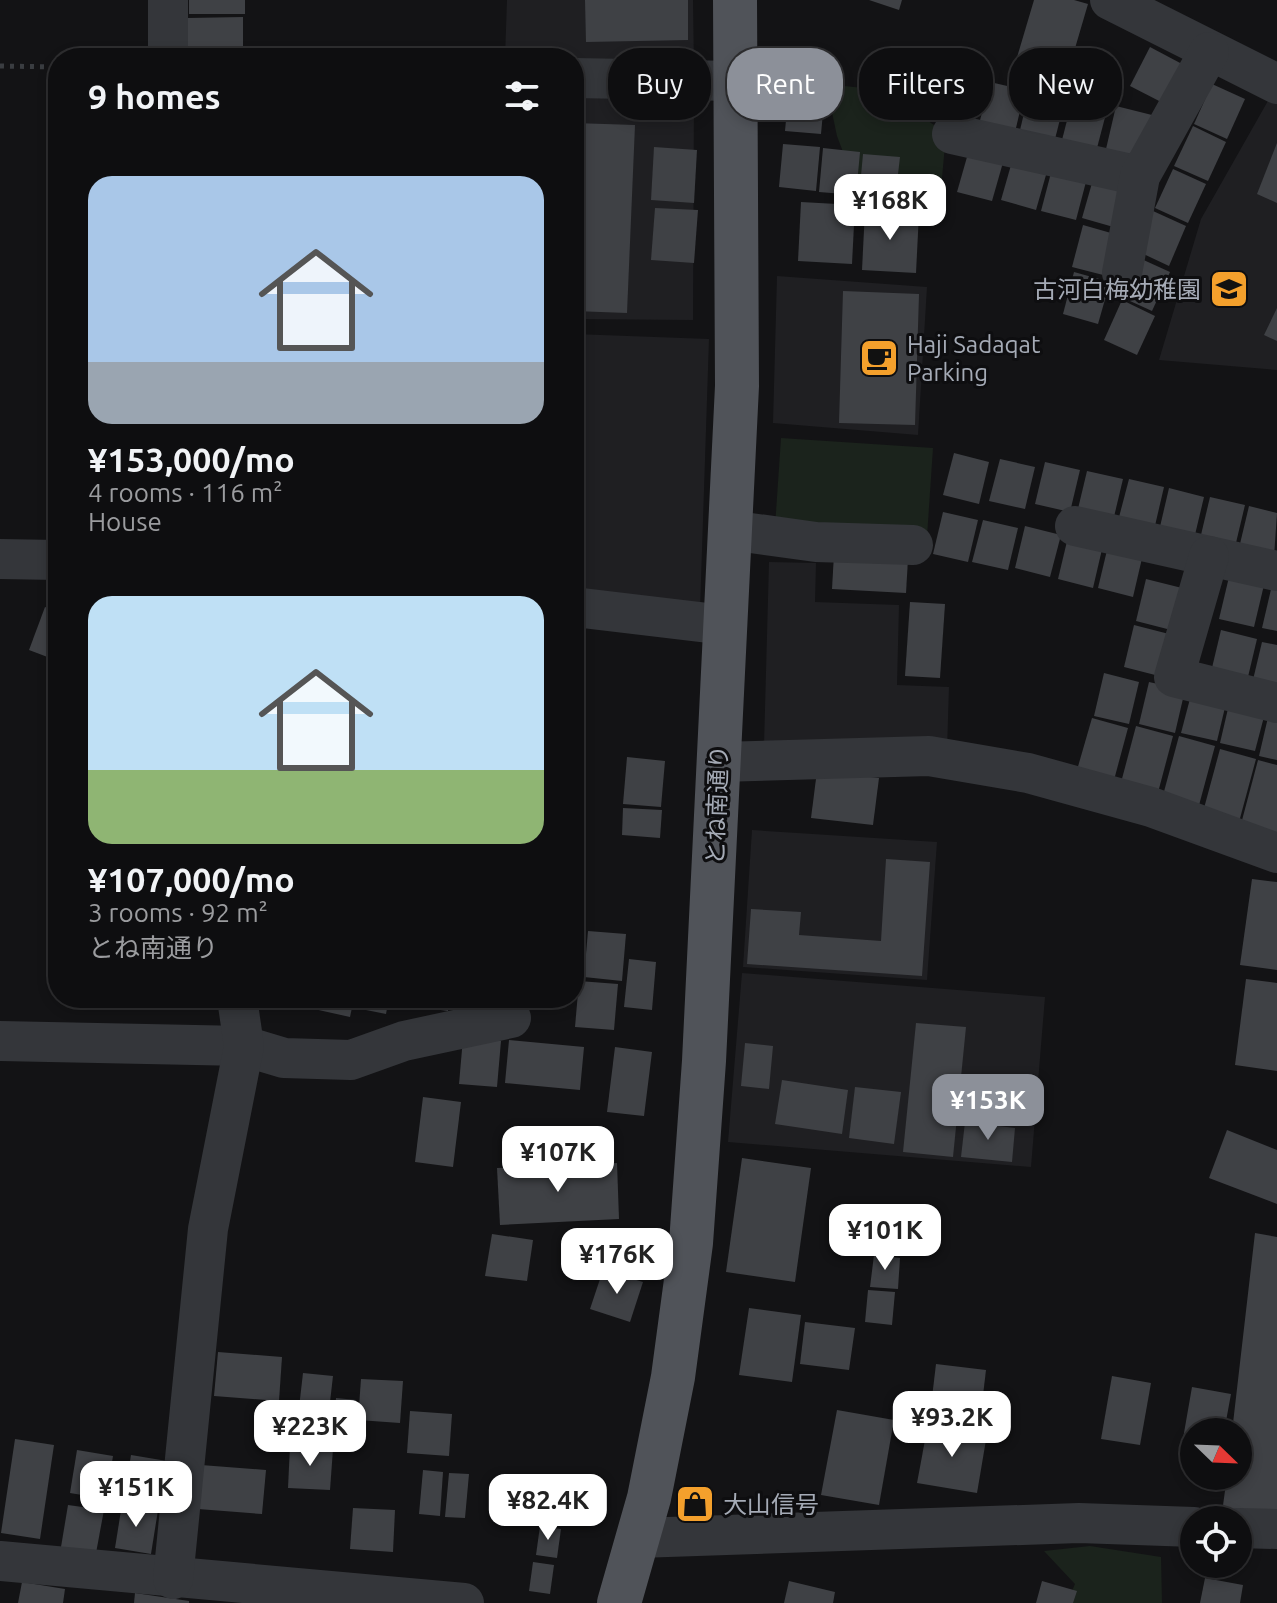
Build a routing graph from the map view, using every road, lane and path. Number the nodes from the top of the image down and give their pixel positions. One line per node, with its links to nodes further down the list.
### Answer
1 (168, 0): 4 (street)
2 (735, 0): 5 (main road, とね南通り)
3 (1110, 0): 6 (street)
4 (168, 48)
5 (736, 48)
6 (1209, 52): 11 (street); 14 (street)
7 (0, 66): 8 (path)
8 (48, 67)
9 (584, 78): 10 (street)
10 (727, 81)
11 (1277, 84)
12 (736, 120): 17 (main road, とね南通り)
13 (952, 134): 14 (street)
14 (1140, 176): 15 (street)
15 (1122, 273)
16 (1075, 526): 19 (street)
17 (729, 530): 18 (street); 24 (main road, とね南通り)
18 (913, 545)
19 (1209, 556): 22 (street); 25 (street)
20 (0, 559): 21 (street)
21 (48, 560)
22 (1277, 571)
23 (584, 608): 24 (street)
24 (725, 625): 26 (main road, とね南通り)
25 (1277, 703)
26 (719, 762): 27 (street); 35 (main road, とね南通り)
27 (1277, 853)
28 (238, 1008): 31 (street)
29 (511, 1018): 31 (street)
30 (0, 1041): 31 (street)
31 (244, 1046): 37 (street)
32 (1180, 1527): 35 (street)
33 (1252, 1528): 34 (street)
34 (1277, 1529)
35 (638, 1538): 39 (main road, とね南通り)
36 (0, 1561): 37 (street)
37 (173, 1579): 38 (street)
38 (464, 1603)
39 (619, 1603)

